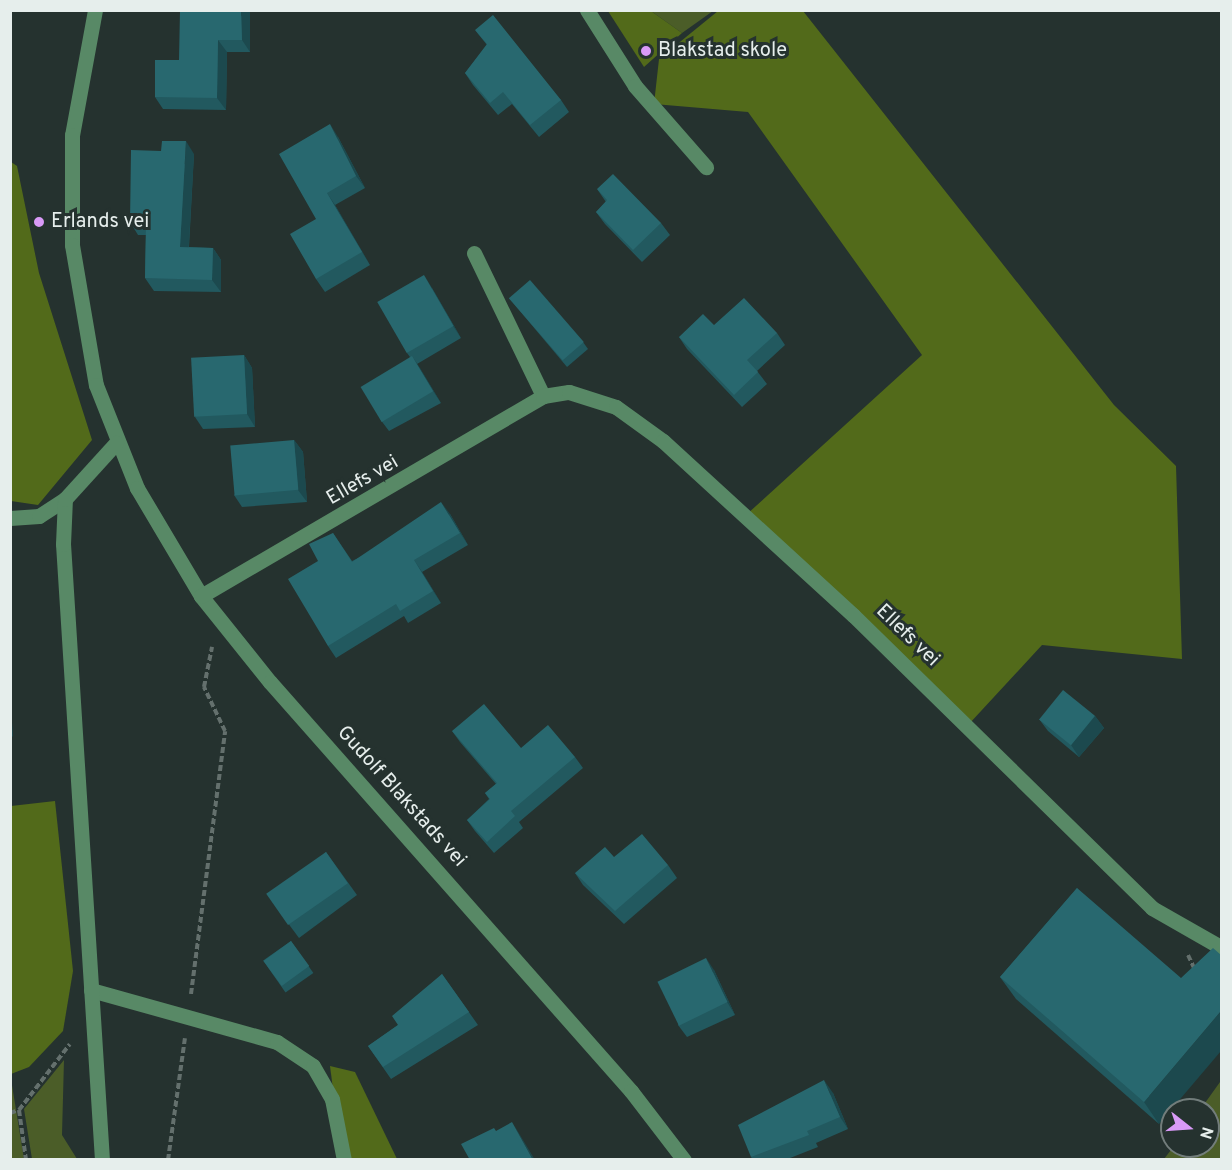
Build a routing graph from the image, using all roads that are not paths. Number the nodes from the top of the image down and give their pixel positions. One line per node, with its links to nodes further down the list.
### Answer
1 (96, 10): 6 (street, Gudolf Blakstads vei)
2 (587, 10): 3 (street)
3 (706, 167)
4 (474, 253): 5 (street)
5 (543, 396): 9 (street, Ellefs vei); 10 (street, Ellefs vei)
6 (116, 443): 7 (street); 9 (street, Gudolf Blakstads vei)
7 (65, 499): 8 (street); 11 (street)
8 (10, 518)
9 (201, 596): 14 (street, Gudolf Blakstads vei)
10 (1221, 948)
11 (91, 990): 12 (street); 13 (street)
12 (102, 1160)
13 (344, 1160)
14 (684, 1160)

